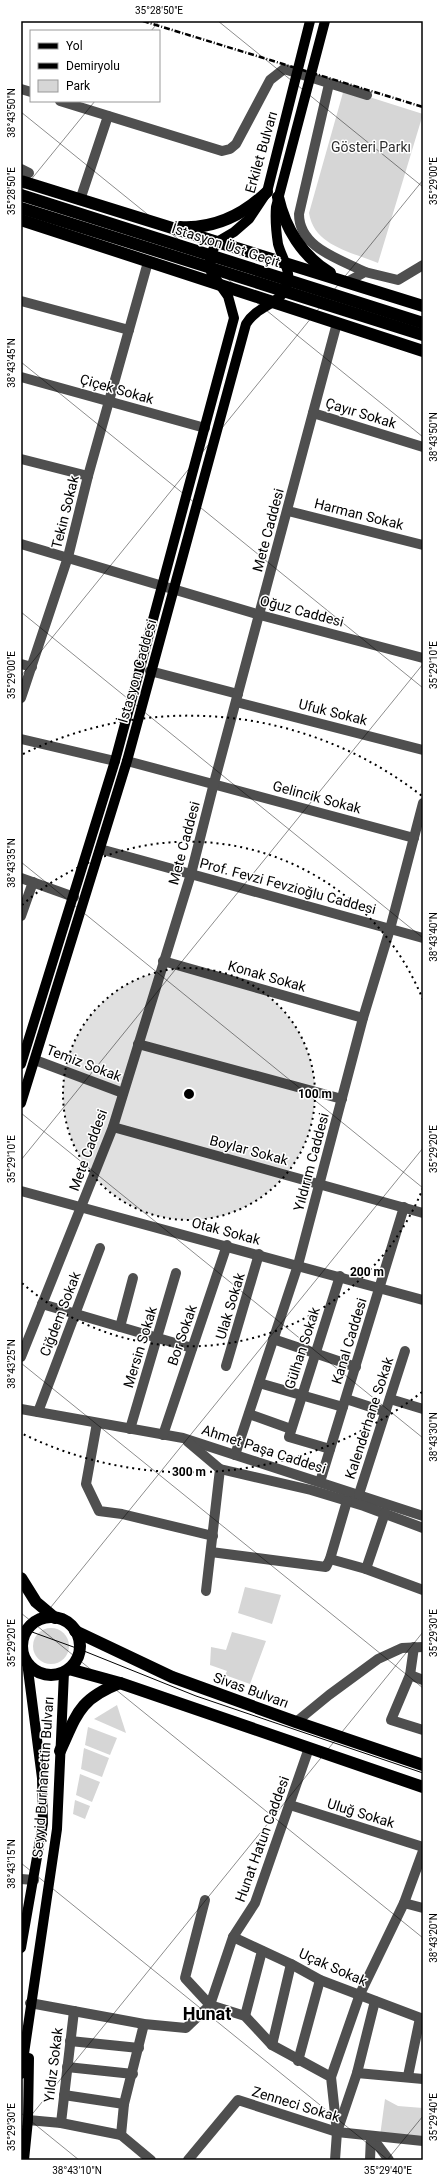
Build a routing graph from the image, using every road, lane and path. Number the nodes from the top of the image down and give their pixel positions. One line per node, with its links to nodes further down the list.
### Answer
1 (310, 21): 9 (main road, Erkilet Bulvarı)
2 (325, 21): 9 (main road, Erkilet Bulvarı)
3 (329, 84): 4 (street); 6 (street); 18 (street)
4 (367, 96)
5 (63, 102): 6 (street)
6 (108, 116): 10 (street)
7 (24, 174): 10 (highway)
8 (21, 195): 25 (highway, İstasyon Üst Geçit)
9 (272, 195): 13 (highway); 14 (main road, Erkilet Bulvarı); 16 (main road, Erkilet Bulvarı); 19 (highway)
10 (80, 200): 13 (highway)
11 (21, 208): 27 (highway, İstasyon Üst Geçit)
12 (21, 220): 15 (highway)
13 (159, 224): 14 (highway)
14 (217, 242): 16 (highway); 20 (main road, İstasyon Caddesi)
15 (148, 262): 20 (highway); 26 (street, Tekin Sokak)
16 (284, 262): 19 (highway); 22 (main road, İstasyon Caddesi)
17 (423, 264): 18 (street)
18 (365, 272): 19 (street)
19 (347, 282): 23 (highway)
20 (220, 285): 22 (highway); 32 (main road, İstasyon Caddesi)
21 (21, 301): 26 (street)
22 (272, 302): 24 (highway); 41 (main road, İstasyon Caddesi)
23 (423, 306)
24 (337, 323): 28 (highway); 31 (street, Mete Caddesi)
25 (423, 323)
26 (129, 330): 30 (street, Tekin Sokak)
27 (423, 335)
28 (423, 351)
29 (21, 377): 30 (street, Çiçek Sokak)
30 (108, 401): 32 (street, Çiçek Sokak); 35 (street, Tekin Sokak)
31 (313, 413): 33 (street, Çayır Sokak); 36 (street, Mete Caddesi)
32 (205, 428): 40 (main road, İstasyon Caddesi)
33 (423, 447)
34 (21, 459): 35 (street)
35 (88, 476): 39 (street, Tekin Sokak)
36 (288, 511): 38 (street, Harman Sokak); 42 (street, Mete Caddesi)
37 (21, 544): 39 (street, Oğuz Caddesi)
38 (423, 545)
39 (68, 557): 40 (street, Oğuz Caddesi); 45 (street, Tekin Sokak)
40 (161, 584): 41 (street, Oğuz Caddesi); 51 (main road, İstasyon Caddesi)
41 (175, 589): 42 (street, Oğuz Caddesi); 46 (main road, İstasyon Caddesi)
42 (260, 615): 43 (street, Oğuz Caddesi); 48 (street, Mete Caddesi)
43 (423, 658)
44 (21, 664): 45 (street)
45 (32, 667): 47 (street, Tekin Sokak)
46 (150, 671): 48 (street, Ufuk Sokak); 52 (main road, İstasyon Caddesi)
47 (21, 698)
48 (237, 698): 50 (street, Ufuk Sokak); 53 (street, Mete Caddesi)
49 (21, 739): 51 (street)
50 (423, 750)
51 (115, 761): 60 (main road, İstasyon Caddesi)
52 (127, 761): 53 (street, Gelincik Sokak); 56 (main road, İstasyon Caddesi)
53 (214, 783): 55 (street, Gelincik Sokak); 57 (street, Mete Caddesi)
54 (423, 803): 55 (street, Yıldırım Caddesi)
55 (414, 838): 62 (street, Yıldırım Caddesi)
56 (100, 849): 57 (street, Prof. Fevzi Fevzioğlu Caddesi); 67 (main road, İstasyon Caddesi)
57 (191, 874): 62 (street, Prof. Fevzi Fevzioğlu Caddesi); 64 (street, Mete Caddesi)
58 (21, 878): 59 (street)
59 (33, 882): 60 (street); 61 (street)
60 (74, 896): 68 (main road, İstasyon Caddesi)
61 (21, 916)
62 (390, 929): 63 (street, Prof. Fevzi Fevzioğlu Caddesi); 65 (street, Yıldırım Caddesi)
63 (423, 938)
64 (163, 961): 65 (street, Konak Sokak); 66 (street, Mete Caddesi)
65 (363, 1018): 70 (street, Yıldırım Caddesi)
66 (138, 1044): 69 (street, Mete Caddesi); 70 (street)
67 (35, 1060): 69 (street, Temiz Sokak); 71 (main road, İstasyon Caddesi)
68 (21, 1062)
69 (123, 1093): 72 (street, Mete Caddesi)
70 (342, 1099): 73 (street, Yıldırım Caddesi)
71 (21, 1103)
72 (113, 1127): 73 (street, Boylar Sokak); 75 (street, Mete Caddesi)
73 (320, 1184): 76 (street, Boylar Sokak); 81 (street, Yıldırım Caddesi)
74 (21, 1191): 75 (street, Otak Sokak)
75 (82, 1207): 78 (street, Otak Sokak); 87 (street, Mete Caddesi)
76 (404, 1207): 77 (street, Boylar Sokak); 85 (street, Kanal Caddesi)
77 (423, 1213)
78 (227, 1245): 80 (street, Otak Sokak); 92 (street, Bor Sokak)
79 (100, 1248): 88 (street, Ciğdem Sokak)
80 (260, 1254): 81 (street, Otak Sokak); 96 (street, Ulak Sokak)
81 (298, 1265): 83 (street, Otak Sokak); 91 (street, Yıldırım Caddesi)
82 (176, 1273): 90 (street, Mersin Sokak)
83 (340, 1276): 85 (street, Otak Sokak); 94 (street, Gülhan Sokak)
84 (133, 1278): 89 (street)
85 (380, 1288): 86 (street, Otak Sokak); 97 (street, Kanal Caddesi)
86 (423, 1300)
87 (42, 1304): 88 (street); 95 (street, Mete Caddesi)
88 (75, 1314): 89 (street); 104 (street, Ciğdem Sokak)
89 (120, 1327): 90 (street)
90 (157, 1338): 92 (street); 108 (street, Mersin Sokak)
91 (274, 1339): 94 (street); 98 (street, Yıldırım Caddesi)
92 (192, 1348): 110 (street, Bor Sokak)
93 (406, 1351): 100 (street, Kalenderhane Sokak)
94 (316, 1353): 97 (street); 99 (street, Gülhan Sokak)
95 (21, 1358)
96 (226, 1366)
97 (356, 1367): 101 (street, Kanal Caddesi)
98 (259, 1383): 99 (street); 106 (street, Yıldırım Caddesi)
99 (302, 1396): 101 (street); 109 (street, Gülhan Sokak)
100 (390, 1399): 103 (street); 105 (street, Kalenderhane Sokak)
101 (345, 1403): 105 (street); 112 (street, Kanal Caddesi)
102 (21, 1409): 104 (street)
103 (423, 1409)
104 (38, 1412): 107 (street)
105 (386, 1412): 116 (street, Kalenderhane Sokak)
106 (249, 1414): 109 (street); 113 (street, Yıldırım Caddesi)
107 (97, 1423): 108 (street); 121 (street)
108 (130, 1429): 110 (street)
109 (291, 1429): 112 (street)
110 (163, 1434): 111 (street)
111 (183, 1438): 113 (street, Ahmet Paşa Caddesi); 114 (street, Ahmet Paşa Caddesi)
112 (330, 1449): 115 (street, Kanal Caddesi)
113 (235, 1455): 115 (street, Ahmet Paşa Caddesi)
114 (220, 1469): 117 (street, Ahmet Paşa Caddesi); 121 (street)
115 (320, 1482): 116 (street, Ahmet Paşa Caddesi)
116 (359, 1494): 119 (street, Ahmet Paşa Caddesi)
117 (347, 1501): 118 (street, Ahmet Paşa Caddesi); 123 (street)
118 (385, 1513): 120 (street, Ahmet Paşa Caddesi); 124 (street)
119 (423, 1516)
120 (423, 1528)
121 (213, 1536): 122 (street)
122 (211, 1552): 123 (street); 127 (street)
123 (330, 1559): 124 (street)
124 (366, 1569): 126 (street)
125 (21, 1578): 128 (highway)
126 (423, 1590)
127 (206, 1591)
128 (55, 1618): 129 (highway); 130 (highway)
129 (75, 1631): 133 (highway); 137 (highway, Sivas Bulvarı)
130 (22, 1643): 132 (highway)
131 (418, 1647): 134 (street); 137 (street)
132 (27, 1662): 133 (highway); 147 (main road, Seyyid Burhanettin Bulvarı)
133 (66, 1670): 136 (highway); 140 (main road, Seyyid Burhanettin Bulvarı)
134 (410, 1675): 135 (street); 138 (street)
135 (423, 1680)
136 (120, 1683): 139 (highway); 140 (highway)
137 (296, 1722): 141 (highway, Sivas Bulvarı)
138 (423, 1730)
139 (309, 1748): 142 (highway); 143 (street, Hunat Hatun Caddesi)
140 (60, 1751): 159 (main road, Seyyid Burhanettin Bulvarı)
141 (423, 1765)
142 (423, 1787)
143 (290, 1805): 144 (street, Uluğ Sokak); 152 (street, Hunat Hatun Caddesi)
144 (423, 1847)
145 (423, 1851): 149 (street)
146 (21, 1879): 147 (street)
147 (34, 1880): 151 (main road, Seyyid Burhanettin Bulvarı)
148 (205, 1900): 160 (street)
149 (404, 1903): 150 (street); 157 (street)
150 (423, 1908)
151 (24, 1909): 153 (main road, Seyyid Burhanettin Bulvarı)
152 (233, 1937): 154 (street, Uçak Sokak); 160 (street, Hunat Hatun Caddesi)
153 (21, 1948)
154 (262, 1951): 155 (street, Uçak Sokak); 162 (street)
155 (291, 1964): 156 (street, Uçak Sokak); 167 (street)
156 (320, 1980): 157 (street, Uçak Sokak); 169 (street)
157 (360, 1994): 158 (street, Uçak Sokak); 175 (street)
158 (375, 2001): 163 (street, Uçak Sokak); 171 (street)
159 (30, 2003): 161 (street, Hunat Hatun Caddesi); 164 (main road, Seyyid Burhanettin Bulvarı)
160 (210, 2005): 162 (street); 165 (street, Hunat Hatun Caddesi)
161 (74, 2011): 165 (street, Hunat Hatun Caddesi); 166 (street, Yıldız Sokak)
162 (245, 2016): 167 (street)
163 (422, 2019): 174 (street)
164 (30, 2024): 172 (main road, Seyyid Burhanettin Bulvarı); 179 (main road)
165 (144, 2024): 168 (street)
166 (70, 2041): 168 (street); 170 (street, Yıldız Sokak)
167 (272, 2045): 169 (street)
168 (139, 2048): 173 (street)
169 (298, 2061): 175 (street)
170 (67, 2066): 173 (street); 177 (street, Yıldız Sokak)
171 (357, 2073): 174 (street); 181 (street)
172 (21, 2074)
173 (133, 2074): 178 (street)
174 (408, 2076): 176 (street)
175 (331, 2077): 181 (street)
176 (423, 2079)
177 (64, 2095): 178 (street); 180 (street, Yıldız Sokak)
178 (124, 2104): 182 (street)
179 (28, 2120): 180 (street); 185 (main road)
180 (61, 2122): 182 (street)
181 (337, 2132): 183 (street, Zenneci Sokak); 187 (street, Zenneci Sokak); 188 (street)
182 (121, 2135): 186 (street)
183 (371, 2136): 184 (street, Zenneci Sokak); 189 (street); 190 (street)
184 (423, 2141)
185 (24, 2160)
186 (151, 2160)
187 (188, 2160)
188 (335, 2160)
189 (370, 2160)
190 (389, 2160)

